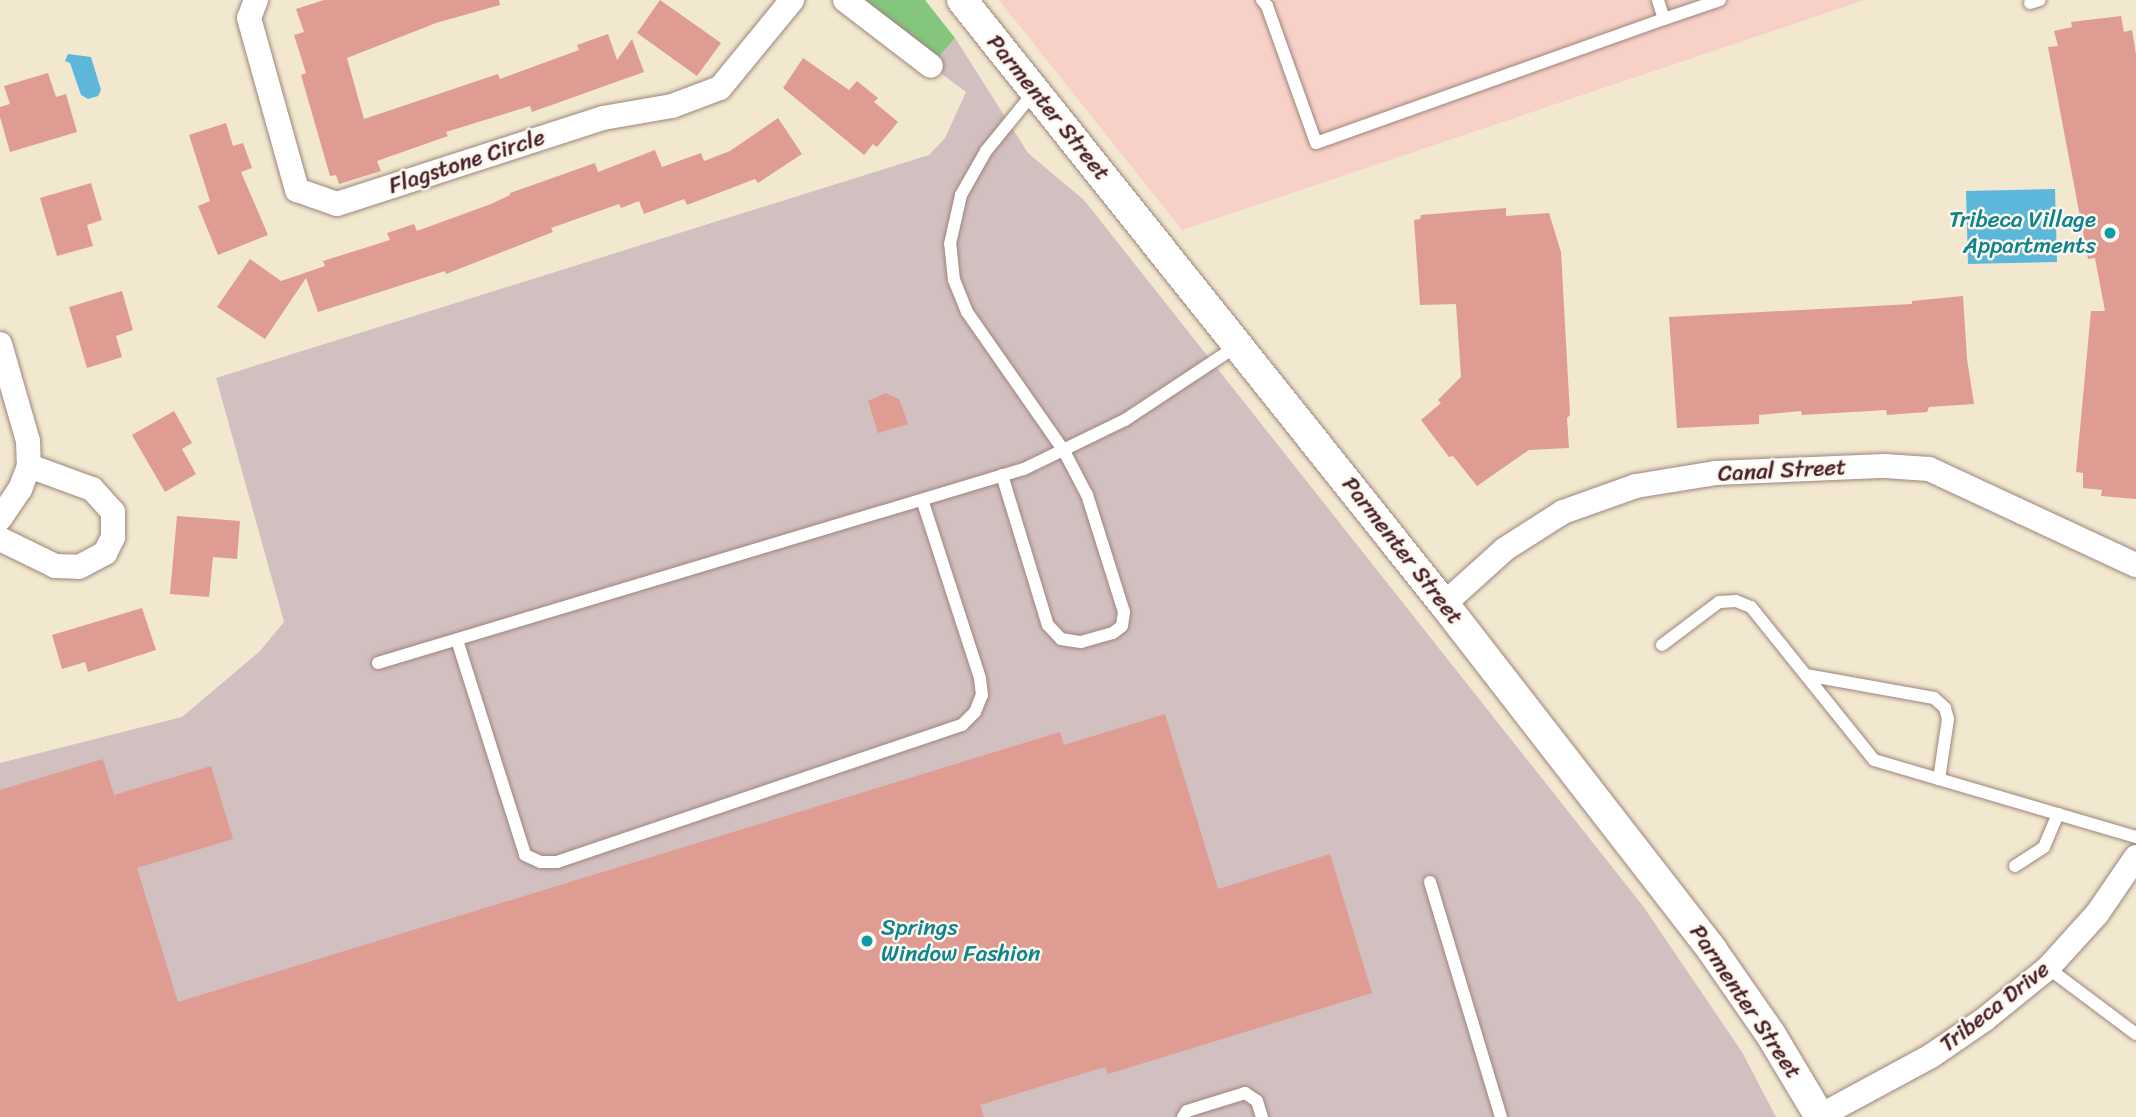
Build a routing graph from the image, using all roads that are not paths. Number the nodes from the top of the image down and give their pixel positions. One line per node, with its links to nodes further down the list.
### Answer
1 (256, 0): 2 (street, Flagstone Circle)
2 (792, 0)
3 (845, 0): 9 (street)
4 (962, 0): 10 (street, Parmenter Street)
5 (1262, 0): 8 (lane)
6 (1658, 0): 8 (lane)
7 (1720, 0): 8 (lane)
8 (1664, 19)
9 (932, 66)
10 (1035, 90): 12 (street, Parmenter Street); 13 (lane)
11 (0, 344): 14 (street)
12 (1237, 345): 13 (lane); 20 (street, Parmenter Street)
13 (1064, 451): 15 (lane); 15 (lane)
14 (29, 466): 17 (street); 18 (street)
15 (1002, 475): 16 (lane)
16 (922, 500): 21 (lane); 21 (lane)
17 (0, 519)
18 (0, 539)
19 (2136, 565): 20 (street, Canal Street)
20 (1444, 604): 36 (street, Parmenter Street)
21 (457, 640): 23 (lane)
22 (1662, 645): 24 (lane)
23 (378, 663)
24 (1805, 675): 25 (lane); 25 (lane)
25 (1939, 779): 26 (lane)
26 (2058, 814): 27 (lane); 29 (lane)
27 (2136, 837)
28 (2136, 857): 31 (street, Tribeca Drive)
29 (2015, 866)
30 (1430, 882): 35 (lane)
31 (2048, 968): 32 (lane); 36 (street, Tribeca Drive)
32 (2136, 1034)
33 (1184, 1117): 34 (lane)
34 (1262, 1117)
35 (1501, 1117)
36 (1819, 1117)

